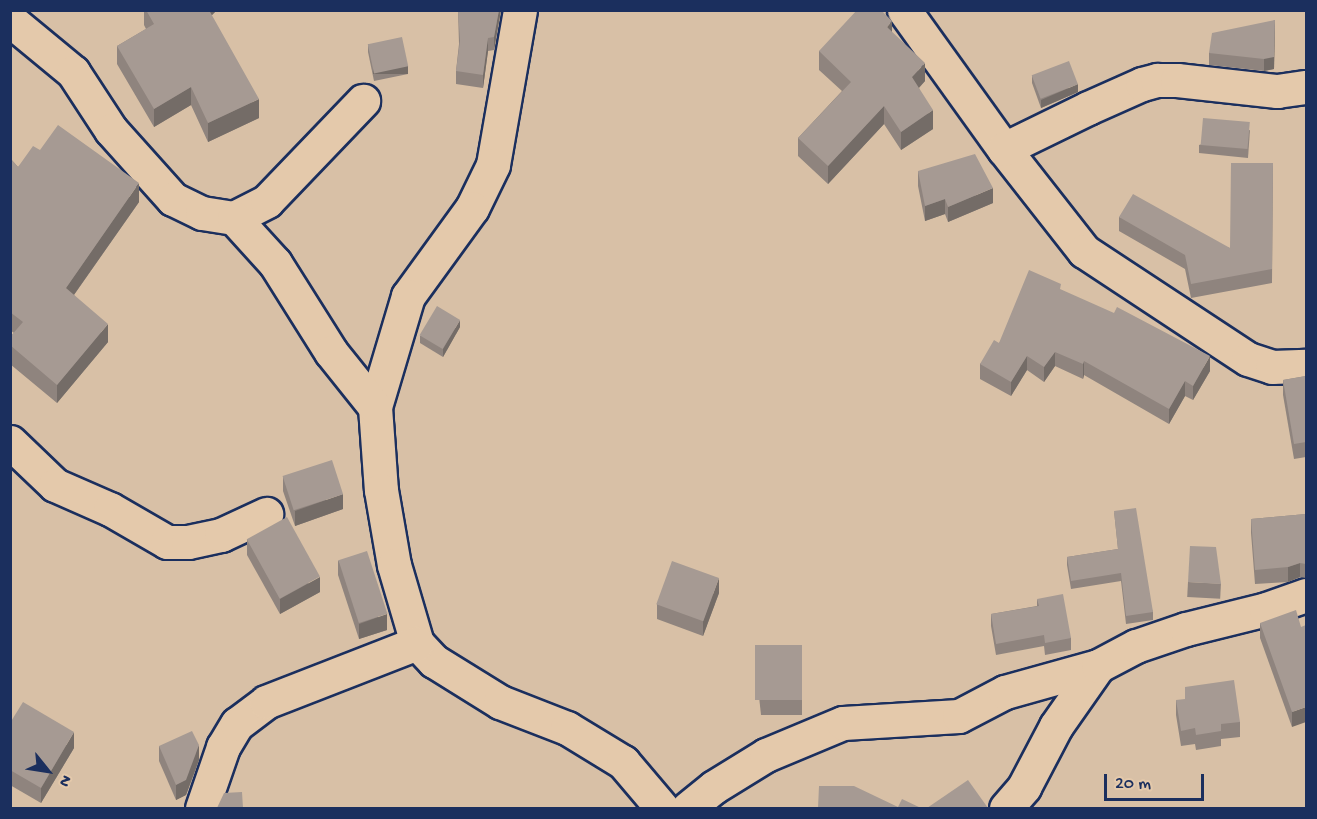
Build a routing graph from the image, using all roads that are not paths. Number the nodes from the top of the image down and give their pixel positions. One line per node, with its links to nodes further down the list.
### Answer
1 (520, 10): 9 (street)
2 (904, 10): 6 (street)
3 (10, 20): 7 (street)
4 (1306, 87): 6 (street)
5 (363, 100): 7 (street)
6 (1004, 149): 8 (street)
7 (234, 218): 9 (street)
8 (1306, 366)
9 (375, 407): 13 (street)
10 (10, 442): 11 (street)
11 (266, 514)
12 (1306, 595): 14 (street)
13 (417, 642): 15 (street); 16 (street)
14 (1098, 666): 17 (street); 18 (street)
15 (202, 808)
16 (662, 808)
17 (688, 808)
18 (1006, 808)

